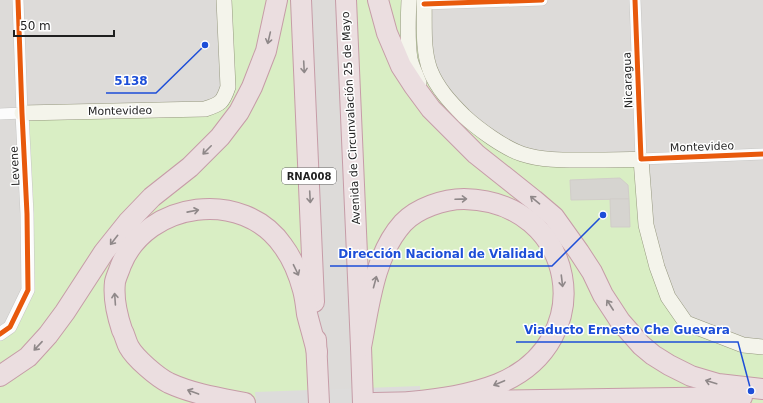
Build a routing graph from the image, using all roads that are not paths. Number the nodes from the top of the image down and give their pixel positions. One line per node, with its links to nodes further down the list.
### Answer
1 (18, 0): 12 (street, Levene)
2 (224, 0): 12 (main road, Montevideo)
3 (277, 0): 20 (highway, one-way to 20)
4 (301, 0): 19 (highway, RNA008, one-way to 19)
5 (346, 0): 17 (highway, Avenida de Circunvalación 25 de Mayo)
6 (378, 0): 11 (highway)
7 (409, 0): 11 (main road)
8 (542, 0): 10 (street)
9 (635, 0): 15 (street, Nicaragua)
10 (424, 2): 15 (main road)
11 (431, 109): 21 (highway, one-way to 11)
12 (22, 113): 13 (street, Montevideo); 16 (street, Levene)
13 (0, 114)
14 (763, 154): 15 (street, Montevideo)
15 (641, 159): 18 (main road, Nicaragua)
16 (5, 331)
17 (361, 347): 23 (highway, one-way to 23); 26 (highway, Avenida de Circunvalación 25 de Mayo)
18 (763, 347)
19 (317, 352): 24 (highway, one-way to 19); 25 (highway, RNA008)
20 (0, 376)
21 (763, 389)
22 (763, 396): 23 (highway)
23 (410, 402): 27 (highway)
24 (245, 403)
25 (319, 403)
26 (363, 403)
27 (374, 403)

